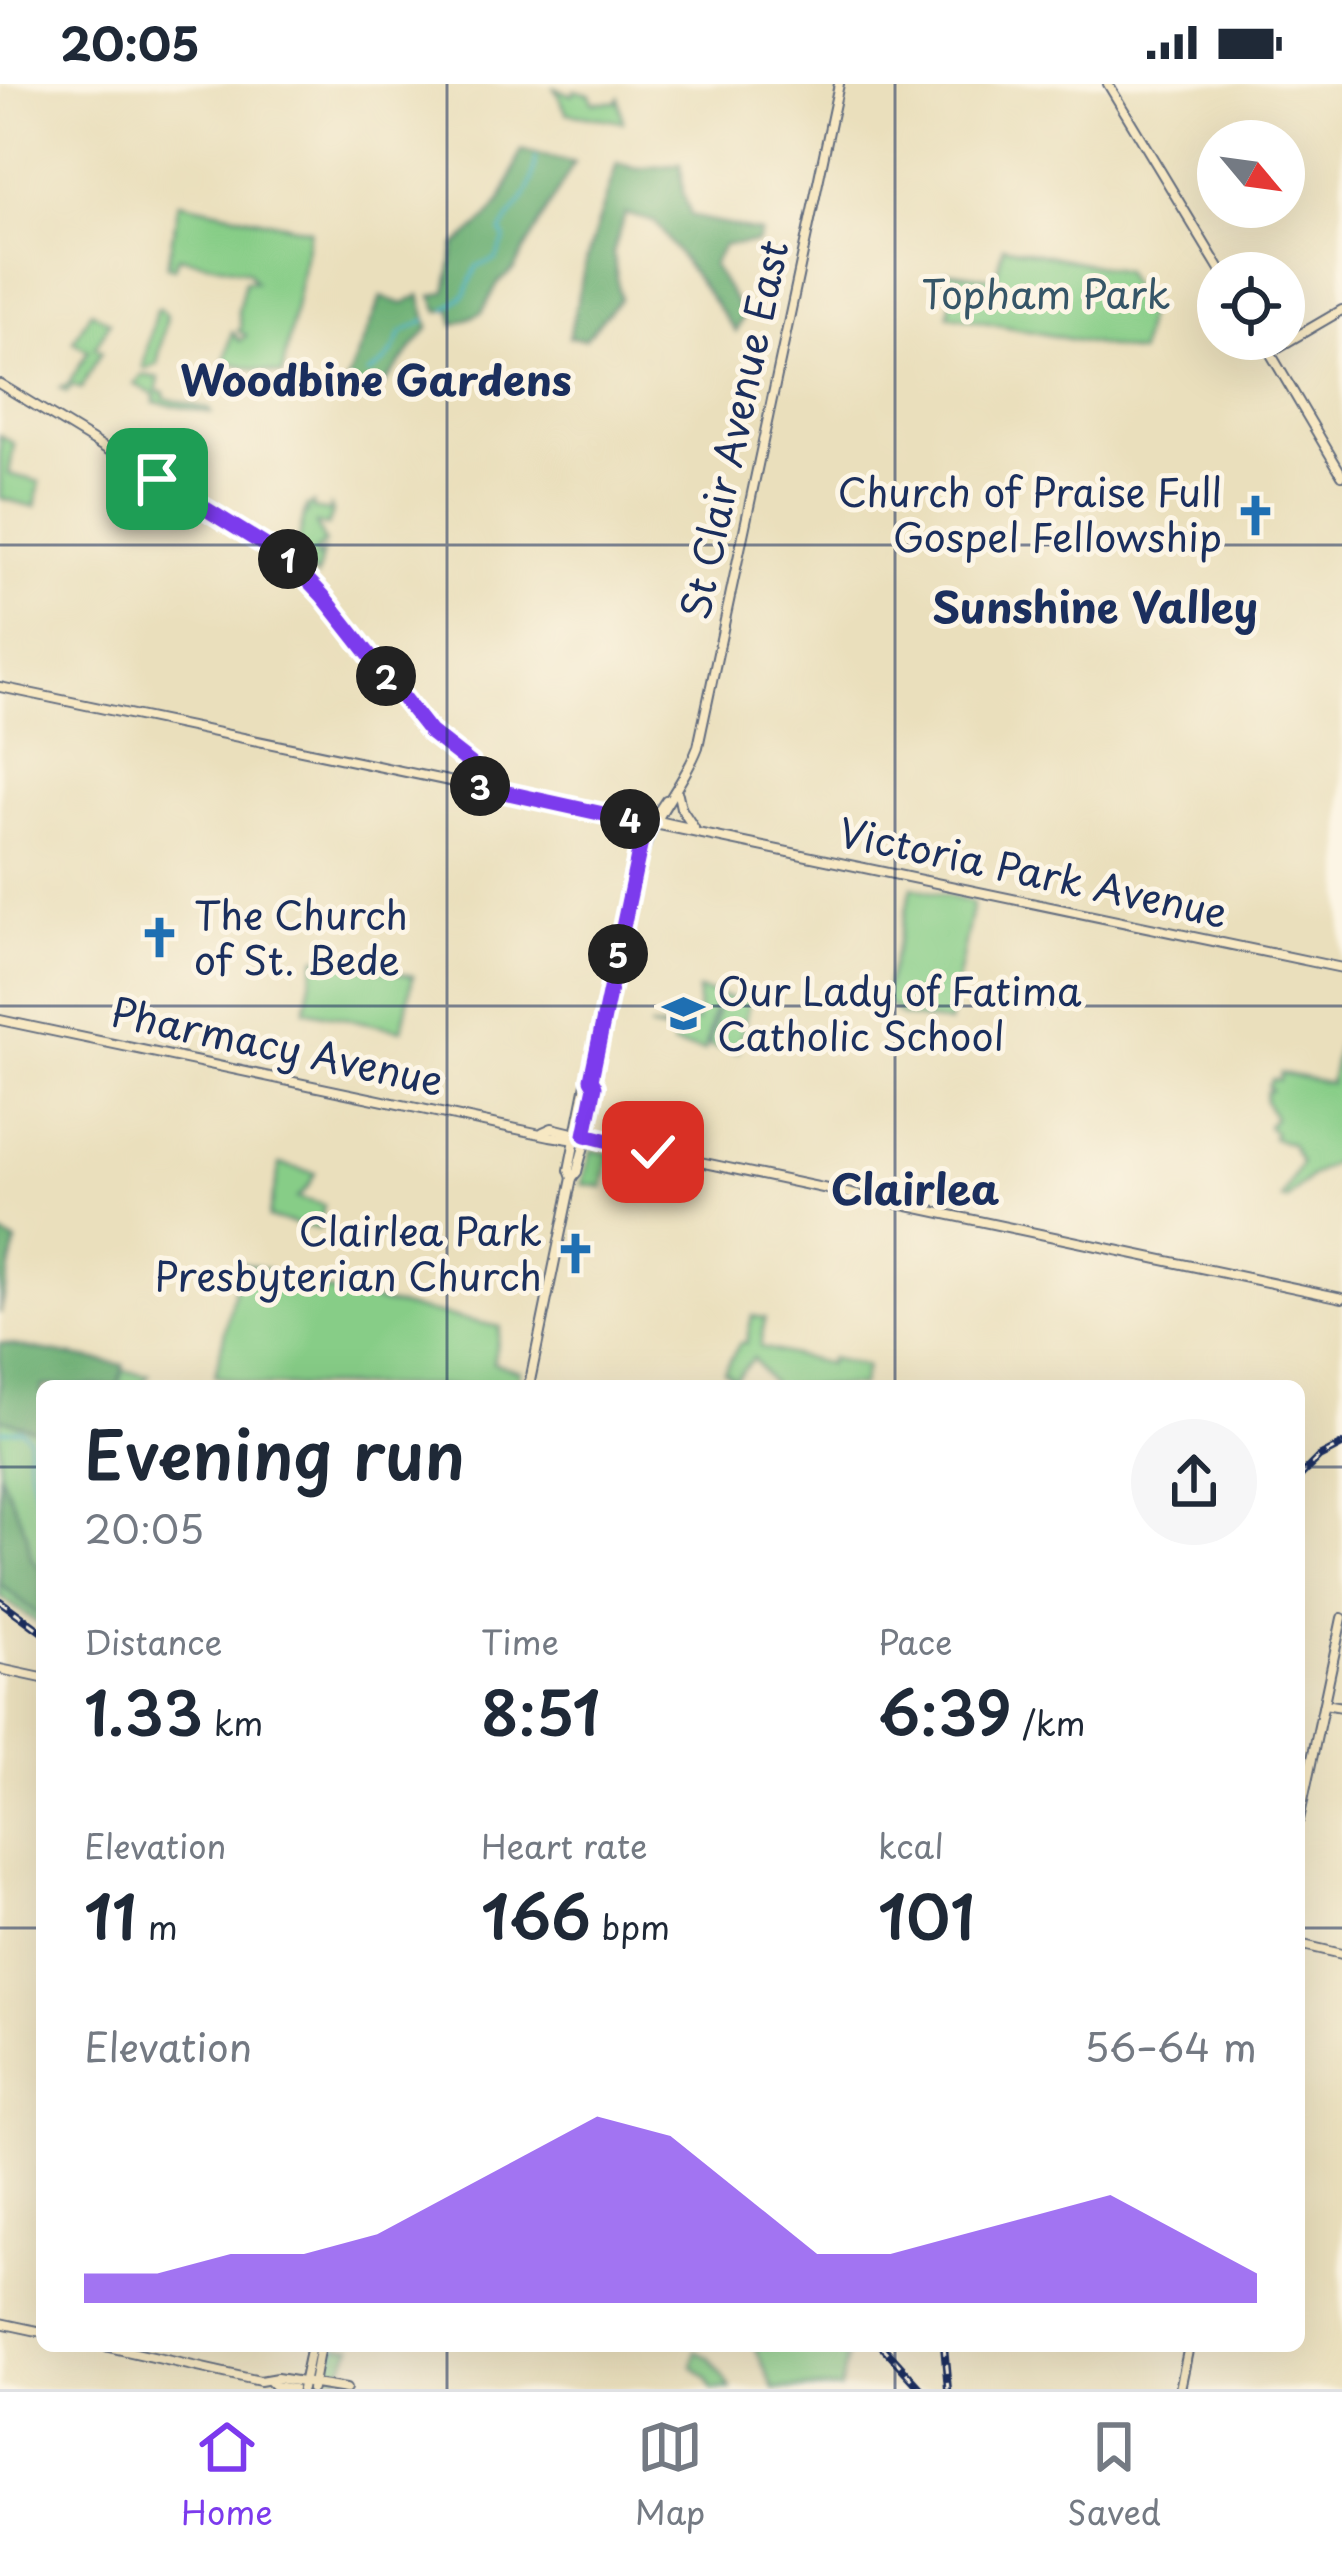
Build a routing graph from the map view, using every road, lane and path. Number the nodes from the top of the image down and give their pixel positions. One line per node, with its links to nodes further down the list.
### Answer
1 (838, 84): 11 (main road, St Clair Avenue East)
2 (1108, 84): 3 (main road)
3 (1209, 252)
4 (1342, 310): 5 (main road)
5 (1305, 332)
6 (1275, 360): 8 (main road)
7 (0, 384): 10 (main road)
8 (1342, 475)
9 (0, 688): 10 (main road, Victoria Park Avenue)
10 (472, 785): 12 (main road, Victoria Park Avenue)
11 (679, 788): 12 (main road, St Clair Avenue East); 13 (main road)
12 (654, 822): 13 (main road, Victoria Park Avenue); 14 (main road, Victoria Park Avenue); 17 (main road, St Clair Avenue East)
13 (695, 829): 14 (main road, Victoria Park Avenue)
14 (712, 835): 15 (main road, Victoria Park Avenue)
15 (1342, 968)
16 (0, 1020): 17 (main road, Pharmacy Avenue)
17 (580, 1138): 18 (main road, Pharmacy Avenue); 19 (main road, St Clair Avenue East)
18 (1342, 1298)
19 (530, 1380)
20 (1342, 1618): 23 (main road)
21 (0, 1669): 22 (main road)
22 (36, 1677)
23 (1324, 1704): 24 (main road); 25 (main road)
24 (1342, 1707)
25 (1305, 1792)
26 (1305, 1945): 27 (main road)
27 (1342, 1954)
28 (0, 2323): 29 (main road)
29 (36, 2331)
30 (132, 2352): 34 (main road)
31 (310, 2352): 34 (main road)
32 (318, 2352): 34 (main road)
33 (1188, 2352): 36 (main road)
34 (305, 2386): 35 (main road)
35 (346, 2389)
36 (1180, 2389)

